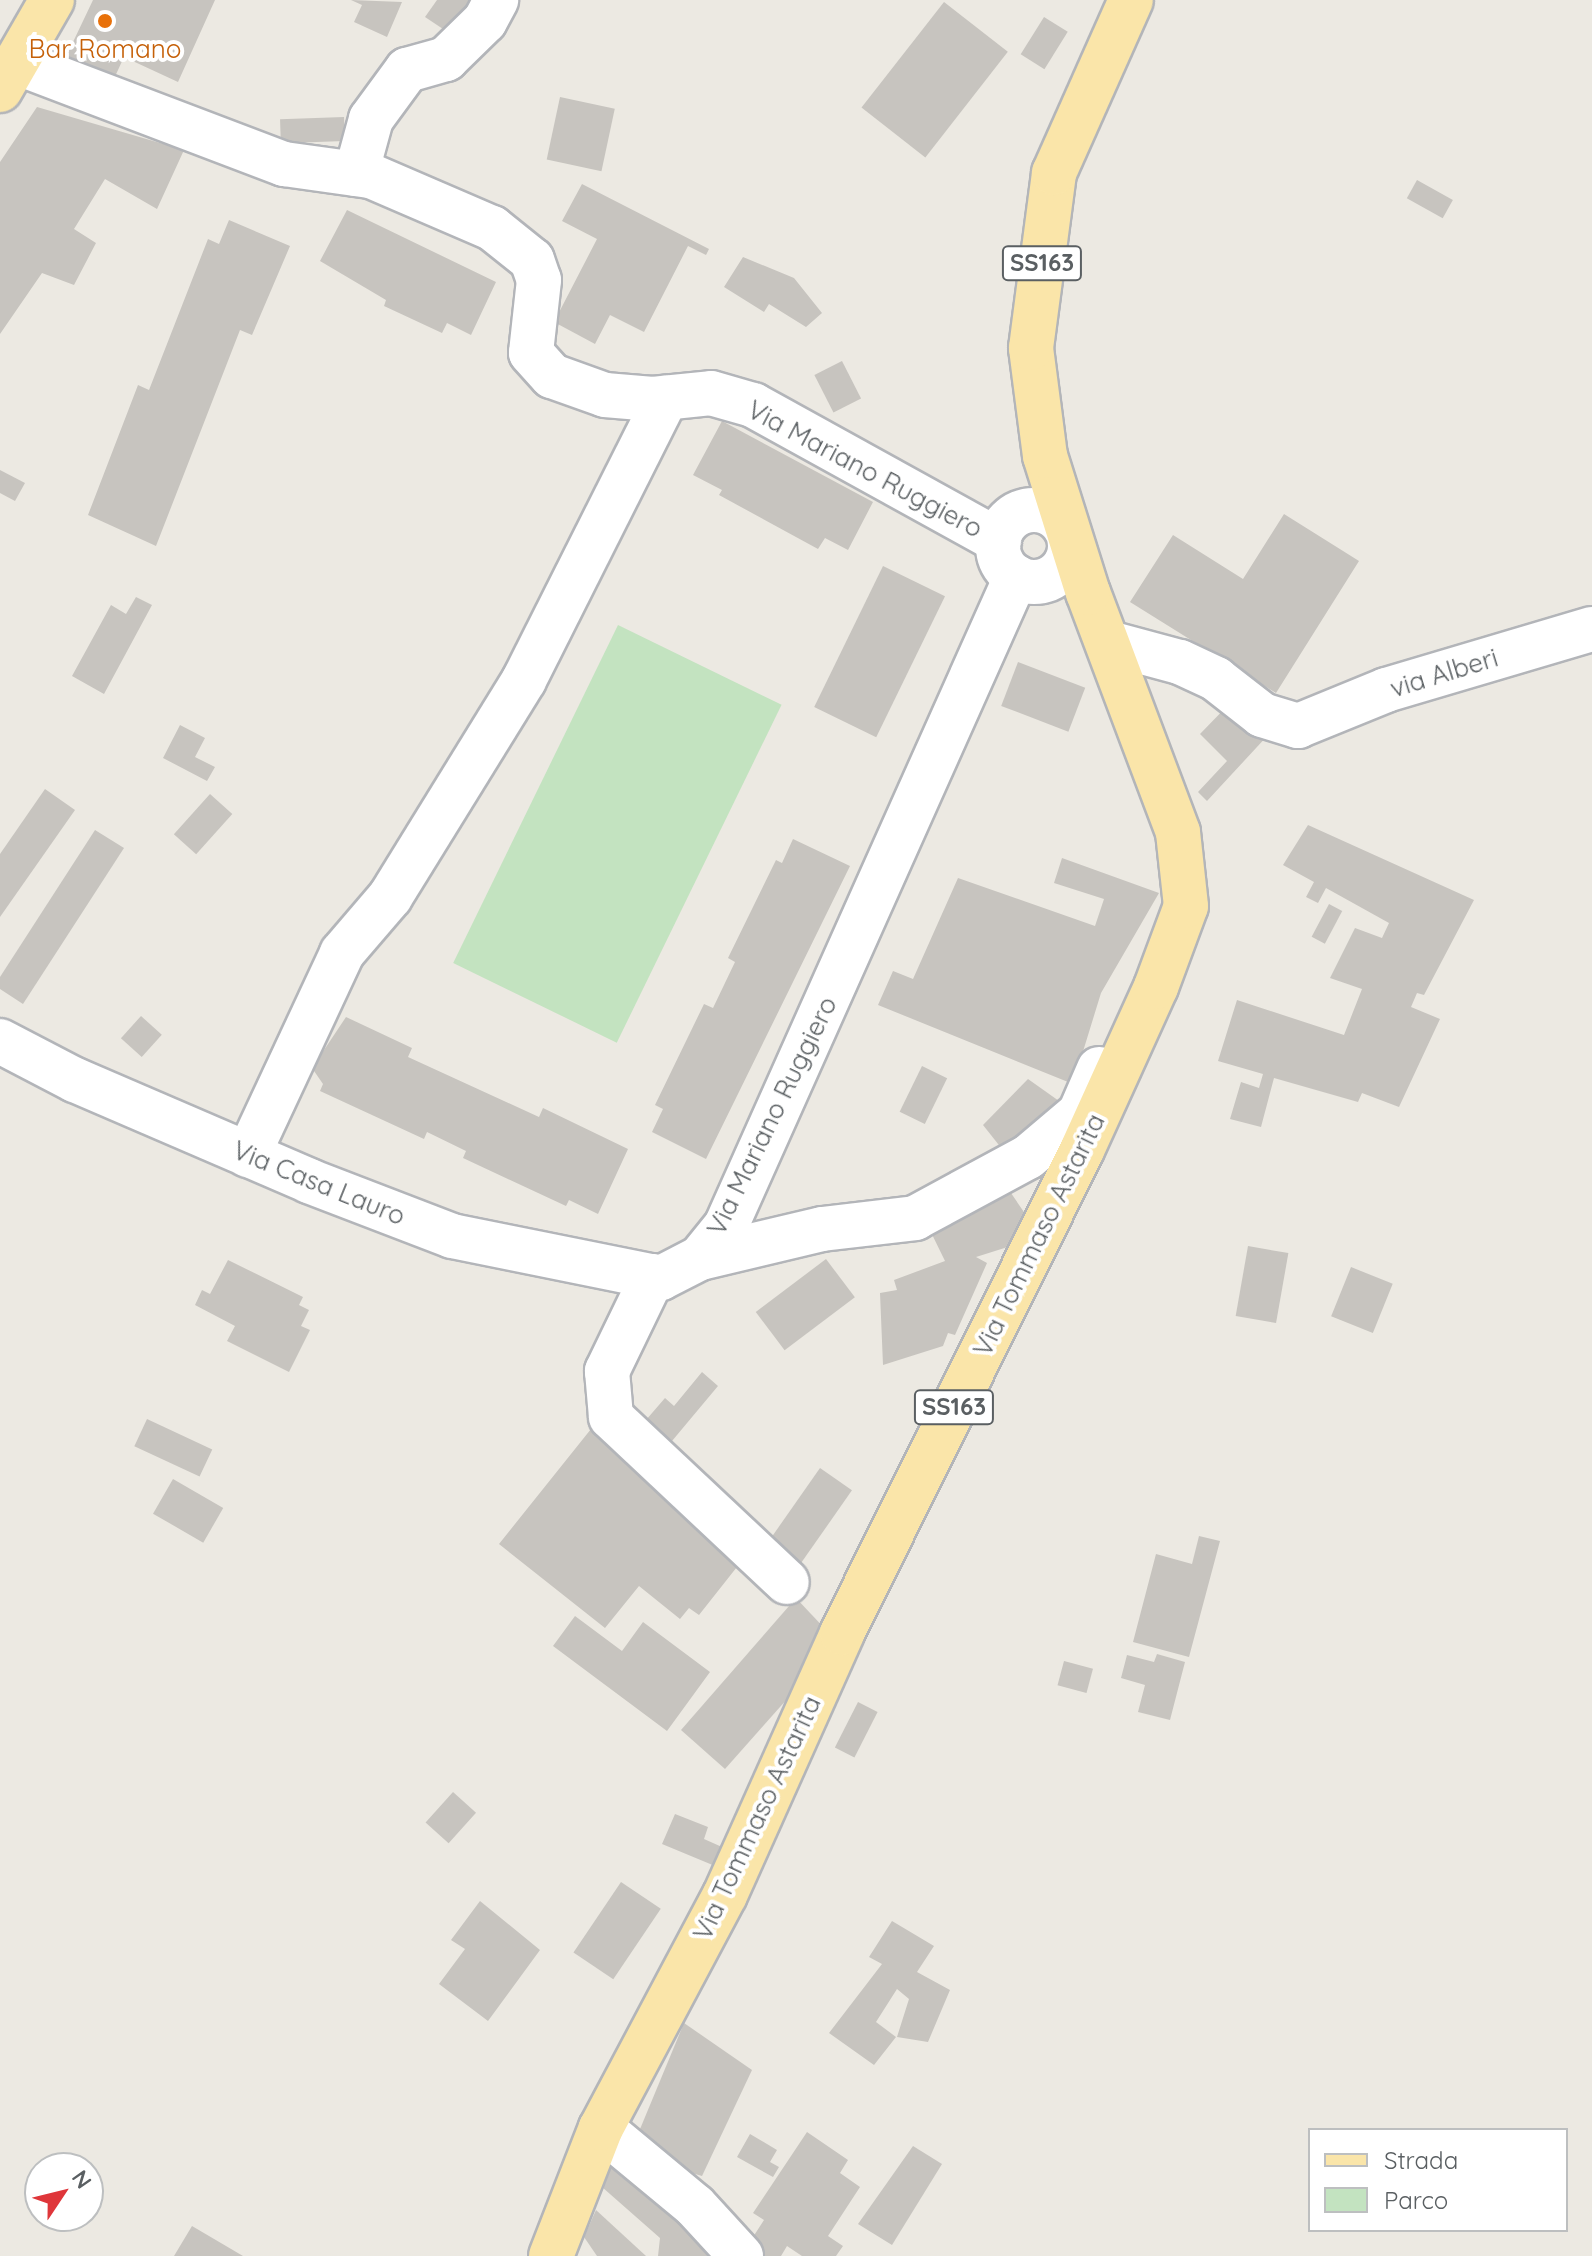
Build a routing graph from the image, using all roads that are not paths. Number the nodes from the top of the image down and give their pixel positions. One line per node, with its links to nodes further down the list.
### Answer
1 (52, 0): 4 (main road)
2 (496, 0): 5 (street)
3 (1131, 0): 7 (main road, Via Tommaso Astarita / SS163)
4 (9, 76): 5 (street, Via Mariano Ruggiero)
5 (356, 174): 6 (street, Via Mariano Ruggiero)
6 (666, 398): 8 (street, Via Mariano Ruggiero); 13 (street)
7 (1069, 538): 8 (street); 8 (street, Via Tommaso Astarita); 10 (main road, Via Tommaso Astarita / SS163)
8 (1008, 559): 14 (street, Via Mariano Ruggiero)
9 (1592, 629): 10 (street, via Alberi)
10 (1109, 643): 11 (main road, Via Tommaso Astarita / SS163)
11 (1164, 964): 14 (street); 17 (main road, Via Tommaso Astarita / SS163)
12 (0, 1041): 13 (street, Via Casa Lauro)
13 (248, 1155): 15 (street, Via Casa Lauro)
14 (700, 1258): 15 (street)
15 (653, 1276): 16 (street)
16 (787, 1582)
17 (601, 2128): 18 (main road, Via Tommaso Astarita / SS163); 19 (street)
18 (551, 2256)
19 (741, 2256)

